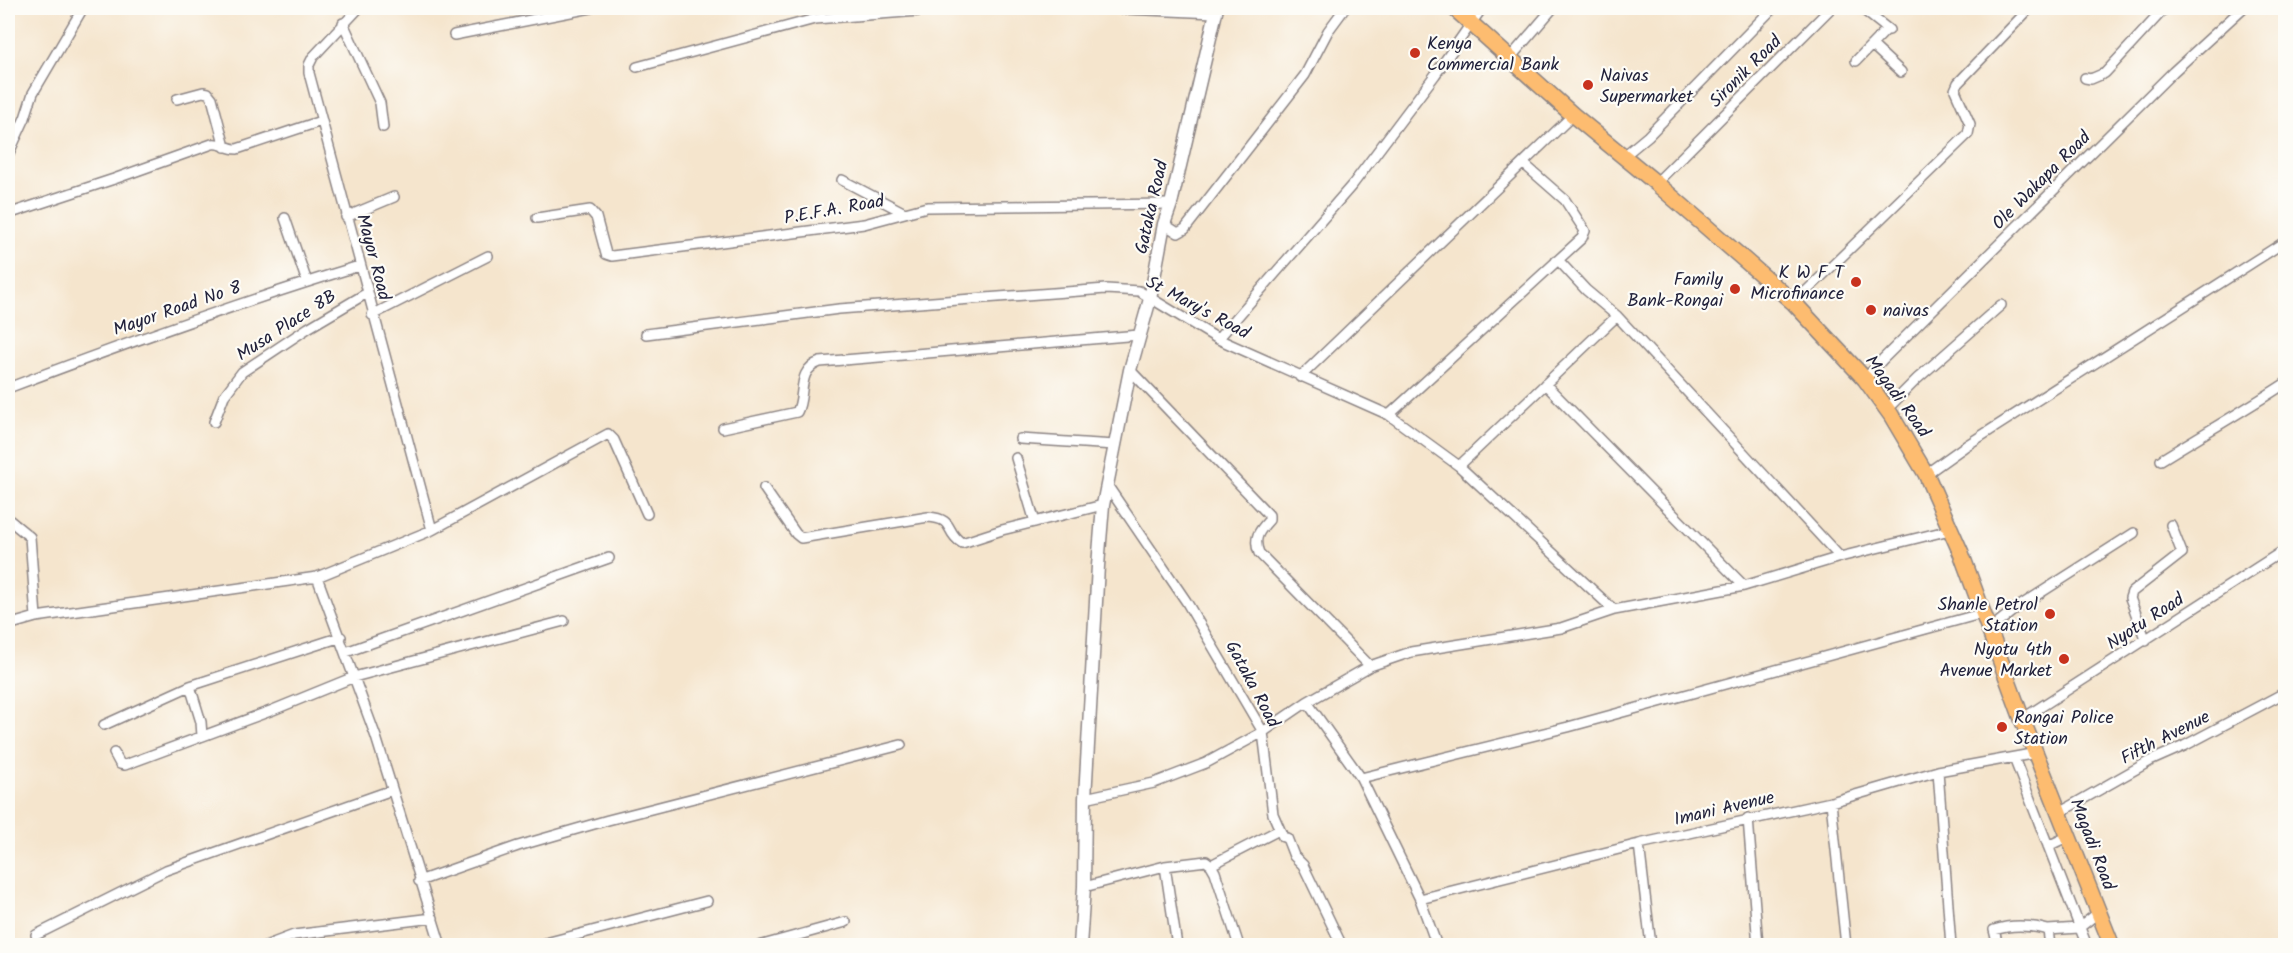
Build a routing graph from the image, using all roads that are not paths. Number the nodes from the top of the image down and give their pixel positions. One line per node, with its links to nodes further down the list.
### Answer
1 (84, 8): 31 (street)
2 (359, 8): 17 (street, Mayor Road)
3 (591, 8): 19 (street)
4 (958, 8): 23 (street)
5 (1102, 8): 16 (street)
6 (1345, 8): 43 (street)
7 (1454, 8): 18 (highway, Magadi Road)
8 (1482, 8): 18 (street)
9 (1553, 8): 21 (street)
10 (1773, 8): 32 (street)
11 (1831, 8): 35 (street, Sironik Road)
12 (1861, 8): 20 (street)
13 (2030, 8): 51 (street)
14 (2165, 8): 25 (street)
15 (2243, 8): 60 (street, Ole Wakapa Road)
16 (1216, 10): 37 (street, Gataka Road)
17 (344, 23): 28 (street, Mayor Road); 29 (street)
18 (1472, 23): 21 (highway, Magadi Road); 57 (street)
19 (454, 35)
20 (1872, 45): 22 (street); 24 (street)
21 (1510, 58): 27 (highway, Magadi Road)
22 (1856, 61)
23 (637, 67)
24 (1901, 72)
25 (2085, 78)
26 (177, 99): 30 (street)
27 (1573, 115): 32 (highway, Magadi Road); 33 (street)
28 (321, 121): 30 (street); 40 (street, Mayor Road)
29 (383, 127)
30 (225, 147): 39 (street)
31 (8, 155)
32 (1624, 156): 35 (highway, Magadi Road)
33 (1524, 164): 46 (street); 59 (street)
34 (842, 180): 38 (street)
35 (1656, 183): 51 (highway, Magadi Road)
36 (394, 197): 40 (street)
37 (1171, 204): 38 (street, P.E.F.A. Road); 43 (street, Gataka Road)
38 (903, 212): 42 (street, P.E.F.A. Road)
39 (8, 214)
40 (346, 217): 47 (street, Mayor Road)
41 (285, 218): 48 (street)
42 (537, 218)
43 (1164, 224): 50 (street, Gataka Road)
44 (2286, 241): 73 (street)
45 (488, 256): 53 (street)
46 (1556, 261): 54 (street); 65 (street)
47 (359, 266): 48 (street, Mayor Road No 8); 49 (street, Mayor Road)
48 (307, 282): 63 (street, Mayor Road No 8)
49 (367, 293): 53 (street, Mayor Road); 66 (street, Musa Place 8B)
50 (1150, 299): 55 (street, St Mary's Road); 56 (street, Gataka Road); 57 (street, St Mary's Road)
51 (1794, 303): 60 (highway, Magadi Road)
52 (2001, 305): 64 (street)
53 (372, 315): 81 (street, Mayor Road)
54 (1617, 316): 62 (street); 85 (street)
55 (646, 334)
56 (1139, 335): 58 (street, Gataka Road); 67 (street)
57 (1218, 339): 59 (street, St Mary's Road)
58 (1130, 370): 69 (street, Gataka Road); 98 (street)
59 (1300, 376): 65 (street, St Mary's Road)
60 (1865, 379): 64 (highway, Magadi Road)
61 (2286, 383): 71 (street)
62 (1545, 384): 72 (street); 88 (street)
63 (8, 388)
64 (1887, 410): 73 (highway, Magadi Road)
65 (1389, 415): 72 (street, St Mary's Road)
66 (214, 422)
67 (723, 428)
68 (1020, 439): 69 (street)
69 (1115, 445): 74 (street, Gataka Road)
70 (1016, 458): 79 (street)
71 (2162, 460)
72 (1459, 466): 89 (street, St Mary's Road)
73 (1926, 474): 82 (highway, Magadi Road)
74 (1107, 485): 76 (street, Gataka Road); 105 (street, Gataka Road)
75 (764, 488): 79 (street)
76 (1103, 505): 79 (street); 114 (street, Gataka Road)
77 (647, 514): 81 (street)
78 (8, 519): 91 (street)
79 (1035, 522)
80 (2171, 525): 96 (street)
81 (432, 531): 87 (street)
82 (1950, 531): 85 (street); 90 (highway, Magadi Road)
83 (2134, 533): 94 (street)
84 (2286, 549): 96 (street, Nyotu Road)
85 (1840, 557): 88 (street)
86 (609, 558): 97 (street)
87 (317, 577): 91 (street); 95 (street)
88 (1744, 586): 89 (street)
89 (1614, 610): 98 (street)
90 (1984, 613): 94 (highway, Magadi Road); 112 (street)
91 (36, 617): 93 (street)
92 (564, 621): 99 (street)
93 (8, 624)
94 (1990, 629): 103 (highway, Magadi Road)
95 (341, 637): 97 (street); 100 (street)
96 (2146, 641): 103 (street, Nyotu Road)
97 (346, 652): 99 (street)
98 (1370, 666): 102 (street)
99 (354, 677): 106 (street); 113 (street)
100 (190, 686): 104 (street); 106 (street)
101 (2286, 692): 116 (street, Fifth Avenue)
102 (1307, 702): 105 (street); 112 (street)
103 (2022, 719): 109 (highway, Magadi Road)
104 (104, 725)
105 (1263, 732): 114 (street); 118 (street, Gataka Road)
106 (202, 736): 108 (street)
107 (901, 745): 124 (street)
108 (114, 753)
109 (2037, 753): 110 (street, Imani Avenue); 116 (highway, Magadi Road)
110 (2014, 758): 111 (street, Imani Avenue); 121 (street)
111 (1938, 771): 115 (street, Imani Avenue); 146 (street)
112 (1361, 778): 126 (street)
113 (392, 790): 124 (street); 133 (street)
114 (1085, 798): 125 (street, Gataka Road)
115 (1831, 802): 117 (street, Imani Avenue); 145 (street)
116 (2060, 812): 119 (highway, Magadi Road)
117 (1748, 818): 120 (street, Imani Avenue); 144 (street)
118 (1279, 830): 122 (street); 141 (street, Gataka Road)
119 (2069, 836): 121 (street); 128 (highway, Magadi Road)
120 (1639, 844): 126 (street, Imani Avenue); 143 (street)
121 (2048, 846): 131 (street)
122 (1211, 865): 123 (street); 140 (street)
123 (1165, 866): 125 (street); 139 (street)
124 (419, 881): 129 (street)
125 (1084, 887): 138 (street, Gataka Road)
126 (1420, 898): 142 (street)
127 (707, 901): 136 (street)
128 (2099, 912): 131 (street); 150 (highway, Magadi Road)
129 (433, 918): 134 (street); 135 (street)
130 (846, 922): 137 (street)
131 (2079, 928): 132 (street); 149 (street)
132 (2048, 930): 147 (street); 148 (street)
133 (36, 934)
134 (265, 945)
135 (441, 945)
136 (534, 945)
137 (759, 945)
138 (1080, 945)
139 (1177, 945)
140 (1239, 945)
141 (1342, 945)
142 (1437, 945)
143 (1651, 945)
144 (1758, 945)
145 (1846, 945)
146 (1951, 945)
147 (1998, 945)
148 (2050, 945)
149 (2087, 945)
150 (2112, 945)

